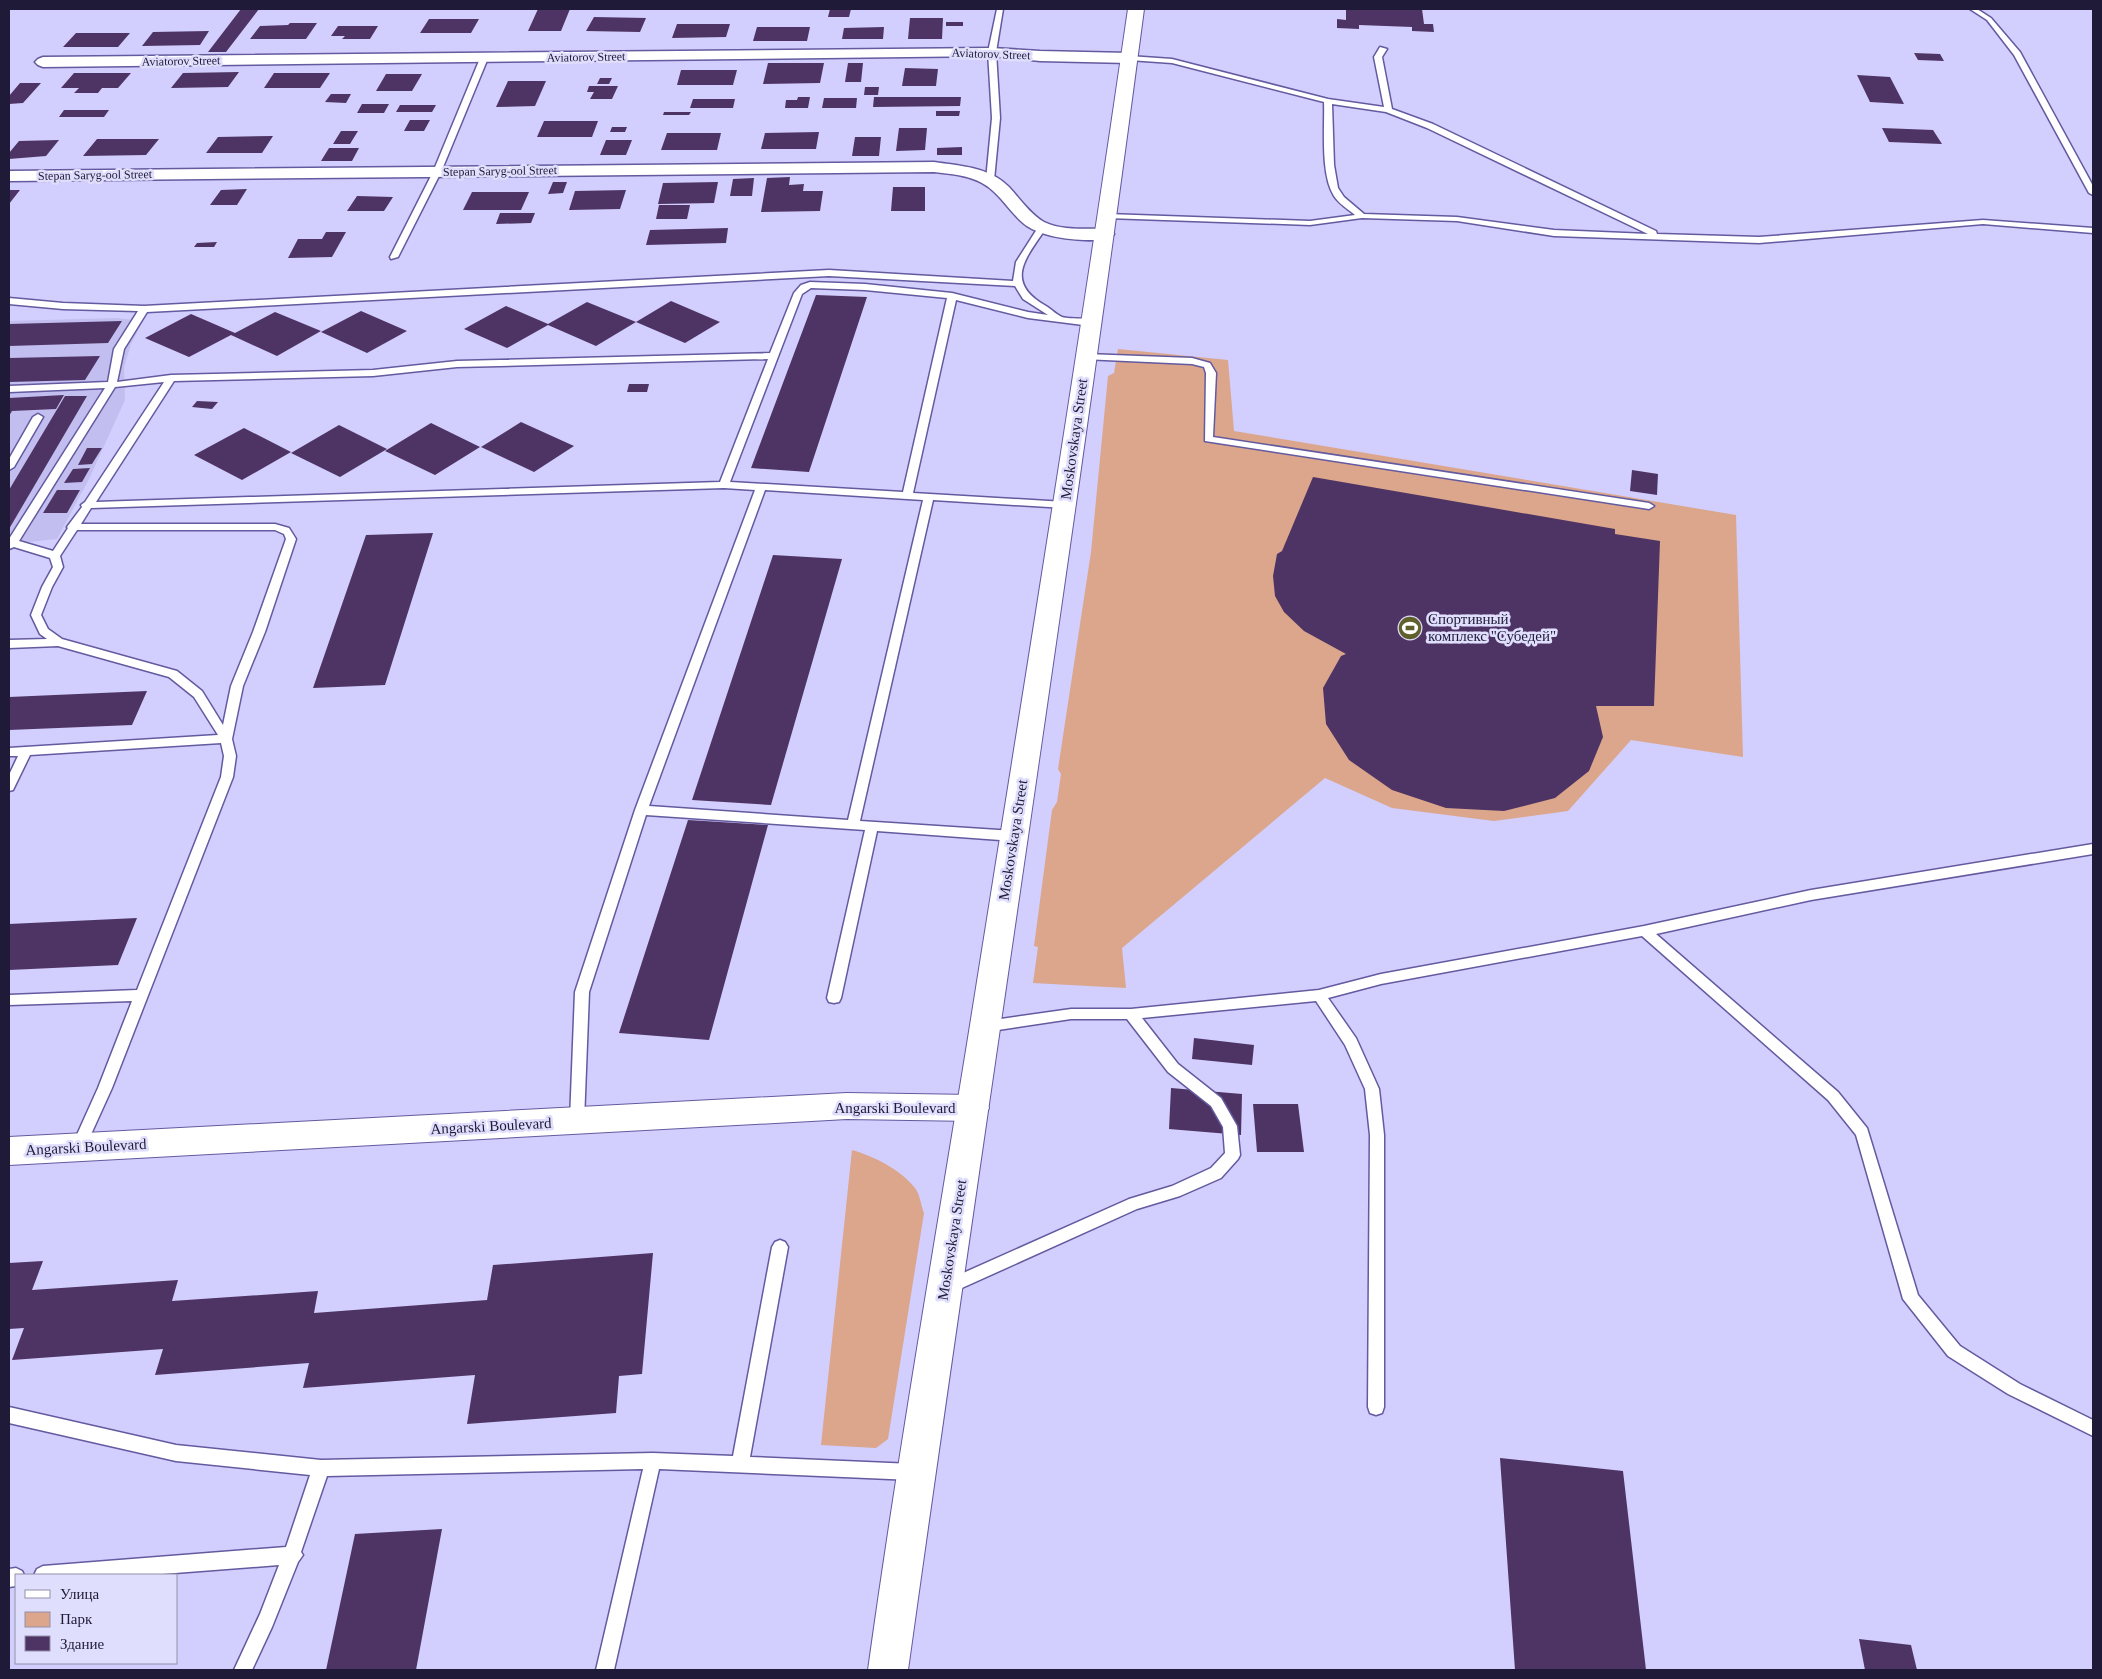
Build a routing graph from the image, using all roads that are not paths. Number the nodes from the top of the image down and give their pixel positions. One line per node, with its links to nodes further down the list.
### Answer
1 (1000, 9): 5 (lane)
2 (1136, 9): 7 (main road, Moskovskaya Street)
3 (1973, 9): 14 (lane)
4 (1383, 49): 10 (lane)
5 (992, 52): 6 (street, Aviatorov Street); 7 (street, Aviatorov Street); 13 (lane)
6 (484, 58): 8 (street, Aviatorov Street); 11 (lane)
7 (1129, 58): 9 (lane); 16 (main road, Moskovskaya Street)
8 (43, 62)
9 (1328, 102): 10 (lane); 15 (lane)
10 (1388, 110): 19 (lane)
11 (437, 172): 12 (street, Stepan Saryg-ool Street); 13 (street, Stepan Saryg-ool Street); 20 (lane)
12 (9, 176)
13 (990, 180): 17 (street)
14 (2093, 193)
15 (1362, 216): 16 (lane); 19 (lane)
16 (1106, 225): 17 (street); 26 (main road, Moskovskaya Street)
17 (1042, 228): 21 (lane)
18 (2093, 231): 19 (lane)
19 (1658, 236)
20 (394, 257)
21 (1017, 284): 24 (lane); 25 (lane)
22 (952, 296): 25 (lane); 27 (lane); 36 (lane)
23 (9, 301): 24 (lane)
24 (144, 309): 30 (lane)
25 (1059, 319): 26 (lane)
26 (1091, 323): 28 (main road, Moskovskaya Street)
27 (774, 356): 29 (lane); 34 (lane)
28 (1086, 357): 39 (main road, Moskovskaya Street); 40 (lane)
29 (170, 378): 30 (lane); 38 (lane)
30 (112, 385): 31 (lane); 42 (lane)
31 (9, 390)
32 (38, 417): 33 (lane)
33 (9, 467)
34 (724, 485): 35 (lane); 38 (lane)
35 (761, 487): 36 (lane); 50 (lane)
36 (906, 496): 37 (lane)
37 (929, 497): 39 (lane); 51 (lane)
38 (86, 505): 41 (lane)
39 (1065, 505): 53 (main road, Moskovskaya Street)
40 (1649, 506)
41 (72, 527): 43 (lane); 46 (lane)
42 (10, 543): 43 (lane)
43 (55, 556): 44 (lane)
44 (58, 642): 45 (lane); 46 (lane)
45 (9, 644)
46 (226, 739): 47 (lane); 56 (lane)
47 (26, 751): 48 (lane); 49 (lane)
48 (9, 752)
49 (9, 787)
50 (641, 810): 51 (lane); 63 (lane)
51 (853, 825): 52 (lane)
52 (872, 826): 53 (lane); 58 (lane)
53 (1014, 836): 61 (main road, Moskovskaya Street)
54 (2093, 849): 55 (lane)
55 (1644, 932): 57 (lane); 70 (lane)
56 (141, 995): 59 (lane); 64 (lane)
57 (1320, 995): 60 (lane); 68 (lane)
58 (834, 998)
59 (9, 1000)
60 (1131, 1014): 61 (lane); 67 (lane)
61 (985, 1026): 62 (main road, Moskovskaya Street)
62 (972, 1108): 63 (main road, Angarski Boulevard); 67 (main road, Moskovskaya Street)
63 (577, 1121): 64 (main road, Angarski Boulevard)
64 (78, 1148): 65 (main road, Angarski Boulevard)
65 (9, 1151)
66 (780, 1247): 72 (lane)
67 (944, 1289): 74 (main road, Moskovskaya Street)
68 (1376, 1407)
69 (9, 1415): 73 (lane)
70 (2093, 1428)
71 (653, 1461): 72 (lane); 73 (lane); 78 (lane)
72 (740, 1464): 74 (lane)
73 (321, 1468): 75 (lane)
74 (918, 1472): 79 (main road, Moskovskaya Street)
75 (294, 1554): 76 (lane); 77 (lane)
76 (55, 1574)
77 (243, 1670)
78 (605, 1670)
79 (888, 1670)

